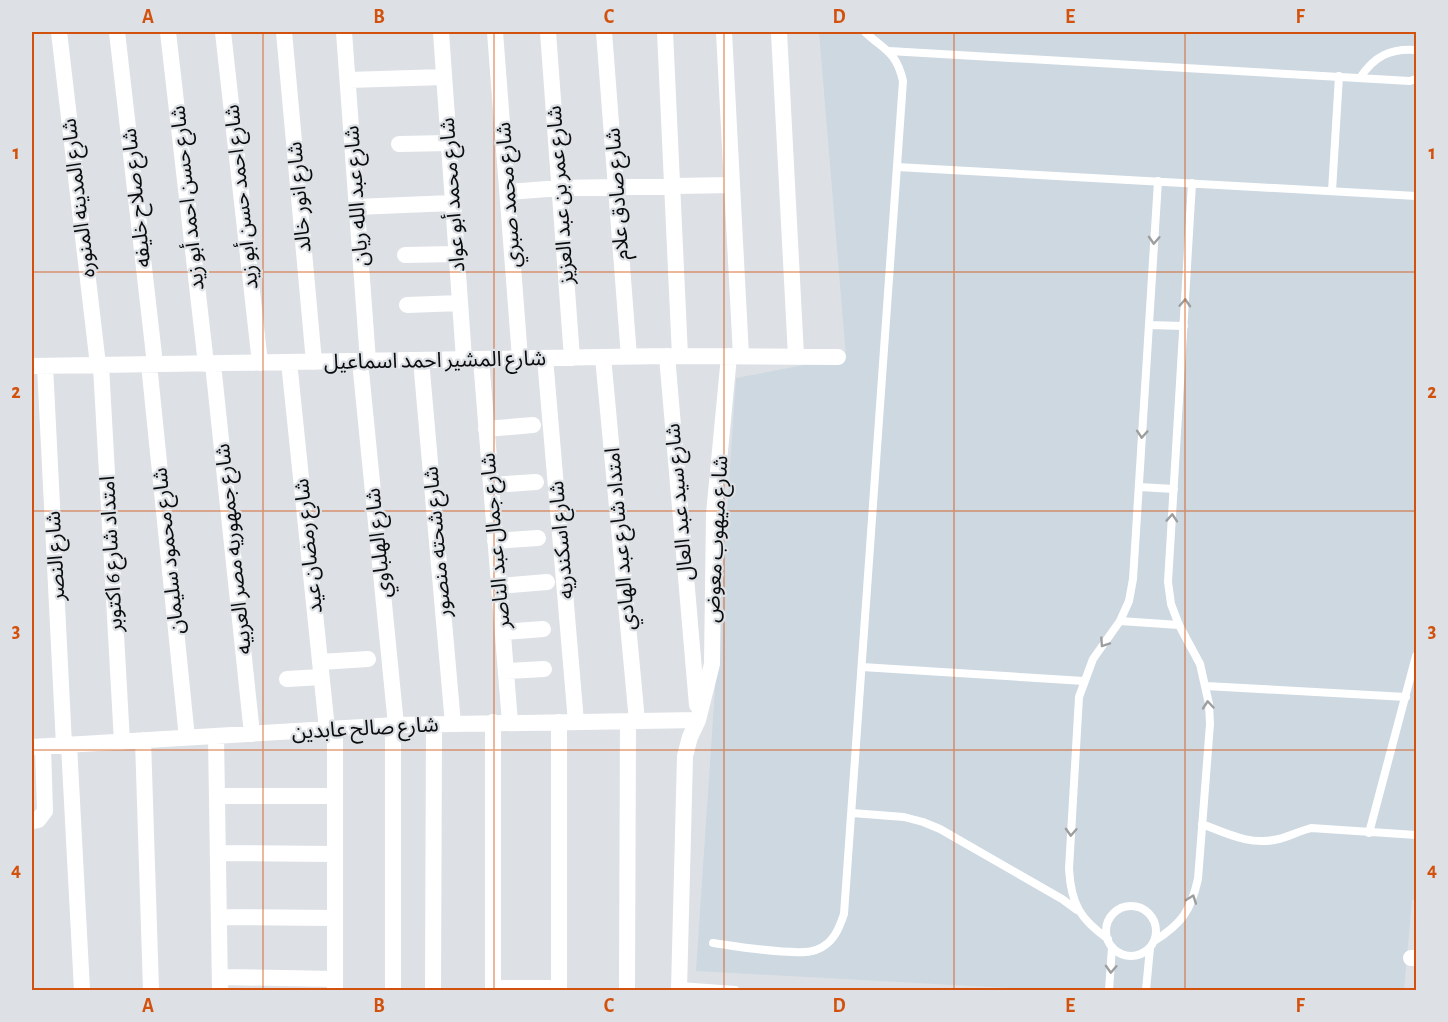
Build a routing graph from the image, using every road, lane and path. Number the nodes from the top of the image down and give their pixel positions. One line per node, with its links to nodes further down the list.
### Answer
1 (58, 32): 61 (street, شارع المدينه المنوره)
2 (117, 32): 59 (street, شارع صلاح خليفه)
3 (168, 32): 60 (street, شارع حسن احمد أبو زيد)
4 (223, 32): 58 (street, شارع احمد حسن أبو زيد)
5 (284, 32): 56 (street, شارع انور خالد)
6 (344, 32): 21 (street, شارع عبد الله ريان)
7 (441, 32): 18 (street, شارع محمد أبو عواد)
8 (495, 32): 31 (street, شارع محمد صبري)
9 (548, 32): 29 (street, شارع عمر بن عبد العزيز)
10 (604, 32): 30 (street, شارع صادق علام)
11 (665, 32): 28 (street, شارع سيد عبد العال)
12 (724, 32): 27 (street, شارع ميهوب معوض)
13 (779, 32): 44 (street)
14 (865, 32): 16 (lane)
15 (1416, 50): 19 (lane)
16 (889, 51): 17 (lane); 24 (lane)
17 (1339, 76): 19 (lane); 32 (lane)
18 (444, 77): 21 (street); 22 (street, شارع محمد أبو عواد)
19 (1360, 78): 20 (lane)
20 (1416, 79)
21 (348, 80): 35 (street, شارع عبد الله ريان)
22 (449, 142): 23 (street); 34 (street, شارع محمد أبو عواد)
23 (399, 144)
24 (897, 166): 25 (lane); 78 (lane)
25 (1158, 182): 26 (lane); 40 (lane, one-way to 40)
26 (1192, 183): 32 (lane); 41 (lane, one-way to 26)
27 (732, 185): 28 (street); 43 (street, شارع ميهوب معوض)
28 (672, 186): 30 (street); 42 (street, شارع سيد عبد العال)
29 (560, 188): 30 (street); 31 (street); 50 (street, شارع عمر بن عبد العزيز)
30 (616, 188): 46 (street, شارع صادق علام)
31 (508, 192): 48 (street, شارع محمد صبري)
32 (1332, 192): 33 (lane)
33 (1416, 196)
34 (452, 203): 35 (street); 36 (street, شارع محمد أبو عواد)
35 (356, 207): 54 (street, شارع عبد الله ريان)
36 (456, 254): 37 (street); 38 (street, شارع محمد أبو عواد)
37 (405, 255)
38 (460, 303): 39 (street); 51 (street, شارع محمد أبو عواد)
39 (407, 305)
40 (1149, 325): 41 (lane); 66 (lane, one-way to 66)
41 (1184, 326): 67 (lane)
42 (674, 356): 43 (street, شارع المشير احمد اسماعيل); 46 (street, شارع المشير احمد اسماعيل); 86 (street, شارع سيد عبد العال)
43 (735, 356): 44 (street, شارع المشير احمد اسماعيل); 86 (street, شارع ميهوب معوض)
44 (796, 356): 47 (street, شارع المشير احمد اسماعيل)
45 (603, 357): 46 (street, شارع المشير احمد اسماعيل); 50 (street, شارع المشير احمد اسماعيل); 87 (street, امتداد شارع عبد الهادي)
46 (629, 357)
47 (838, 357)
48 (520, 358): 49 (street, شارع المشير احمد اسماعيل); 52 (street, شارع المشير احمد اسماعيل)
49 (545, 358): 50 (street, شارع المشير احمد اسماعيل); 90 (street, شارع اسكندريه)
50 (572, 358)
51 (464, 359): 52 (street, شارع المشير احمد اسماعيل); 53 (street, شارع المشير احمد اسماعيل)
52 (481, 359): 63 (street, شارع جمال عبد الناصر)
53 (421, 360): 54 (street, شارع المشير احمد اسماعيل); 91 (street, شارع شحته منصور)
54 (364, 361): 56 (street, شارع المشير احمد اسماعيل); 94 (street, شارع الهلباوي)
55 (289, 362): 56 (street, شارع المشير احمد اسماعيل); 58 (street, شارع المشير احمد اسماعيل); 79 (street, شارع رمضان عيد)
56 (314, 362)
57 (35, 363): 61 (street, شارع المشير احمد اسماعيل); 101 (street, شارع النصر)
58 (260, 363): 60 (street, شارع المشير احمد اسماعيل)
59 (152, 364): 60 (street, شارع المشير احمد اسماعيل); 61 (street, شارع المشير احمد اسماعيل); 98 (street, شارع محمود سليمان)
60 (210, 364): 96 (street, شارع جمهوريه مصر العربيه)
61 (100, 366): 100 (street, امتداد شارع 6 اكتوبر)
62 (533, 425): 63 (street)
63 (486, 429): 65 (street, شارع جمال عبد الناصر)
64 (536, 482): 65 (street)
65 (491, 485): 69 (street, شارع جمال عبد الناصر)
66 (1139, 487): 67 (lane); 72 (lane)
67 (1174, 489): 73 (lane, one-way to 67)
68 (538, 538): 69 (street)
69 (495, 541): 71 (street, شارع جمال عبد الناصر)
70 (547, 582): 71 (street)
71 (499, 586): 75 (street, شارع جمال عبد الناصر)
72 (1120, 621): 73 (lane); 83 (lane, one-way to 83)
73 (1179, 625): 84 (lane)
74 (543, 629): 75 (street)
75 (503, 632): 81 (street, شارع جمال عبد الناصر)
76 (1416, 656): 85 (lane)
77 (368, 659): 79 (street)
78 (862, 667): 83 (lane); 105 (lane)
79 (321, 669): 82 (street); 95 (street, شارع رمضان عيد)
80 (544, 669): 81 (street)
81 (506, 672): 92 (street, شارع جمال عبد الناصر)
82 (287, 679)
83 (1084, 681): 112 (lane, one-way to 112)
84 (1206, 686): 85 (lane); 107 (lane, one-way to 84)
85 (1406, 697): 108 (lane)
86 (698, 720): 87 (street, شارع صالح عابدين); 120 (street, شارع ميهوب معوض)
87 (633, 721): 90 (street, شارع صالح عابدين); 127 (street, امتداد شارع عبد الهادي)
88 (493, 722): 91 (street, شارع صالح عابدين); 92 (street, شارع صالح عابدين); 121 (street)
89 (559, 722): 90 (street, شارع صالح عابدين); 92 (street, شارع صالح عابدين); 122 (street)
90 (576, 722)
91 (453, 723): 93 (street, شارع صالح عابدين)
92 (510, 723)
93 (434, 724): 94 (street, شارع صالح عابدين); 126 (street)
94 (394, 725): 95 (street, شارع صالح عابدين); 125 (street, شارع الهلباوي)
95 (331, 729): 96 (street, شارع صالح عابدين); 104 (street, شارع رمضان عيد)
96 (252, 734): 97 (street, شارع صالح عابدين)
97 (216, 736): 98 (street, شارع صالح عابدين); 103 (street)
98 (187, 738): 99 (street, شارع صالح عابدين)
99 (144, 740): 100 (street, شارع صالح عابدين); 124 (street)
100 (122, 742): 101 (street, شارع صالح عابدين)
101 (67, 745): 102 (street, شارع صالح عابدين); 123 (street, شارع النصر)
102 (37, 747): 106 (street)
103 (217, 796): 104 (street); 110 (street)
104 (335, 796): 111 (street, شارع رمضان عيد)
105 (852, 813): 112 (lane); 116 (lane)
106 (32, 821)
107 (1202, 824): 108 (lane); 117 (lane, one-way to 107)
108 (1369, 833): 109 (lane)
109 (1416, 835)
110 (218, 853): 111 (street); 113 (street)
111 (335, 854): 114 (street, شارع رمضان عيد)
112 (1078, 910): 115 (lane)
113 (219, 916): 114 (street); 118 (street)
114 (335, 918): 119 (street, شارع رمضان عيد)
115 (1110, 943): 117 (lane); 117 (lane); 129 (lane, one-way to 129)
116 (712, 944)
117 (1152, 945): 130 (lane)
118 (220, 984): 119 (street)
119 (334, 985)
120 (679, 988): 128 (lane)
121 (493, 989): 122 (street)
122 (559, 989)
123 (82, 990)
124 (151, 990)
125 (393, 990)
126 (432, 990)
127 (627, 990)
128 (735, 990)
129 (1109, 990)
130 (1146, 990)

